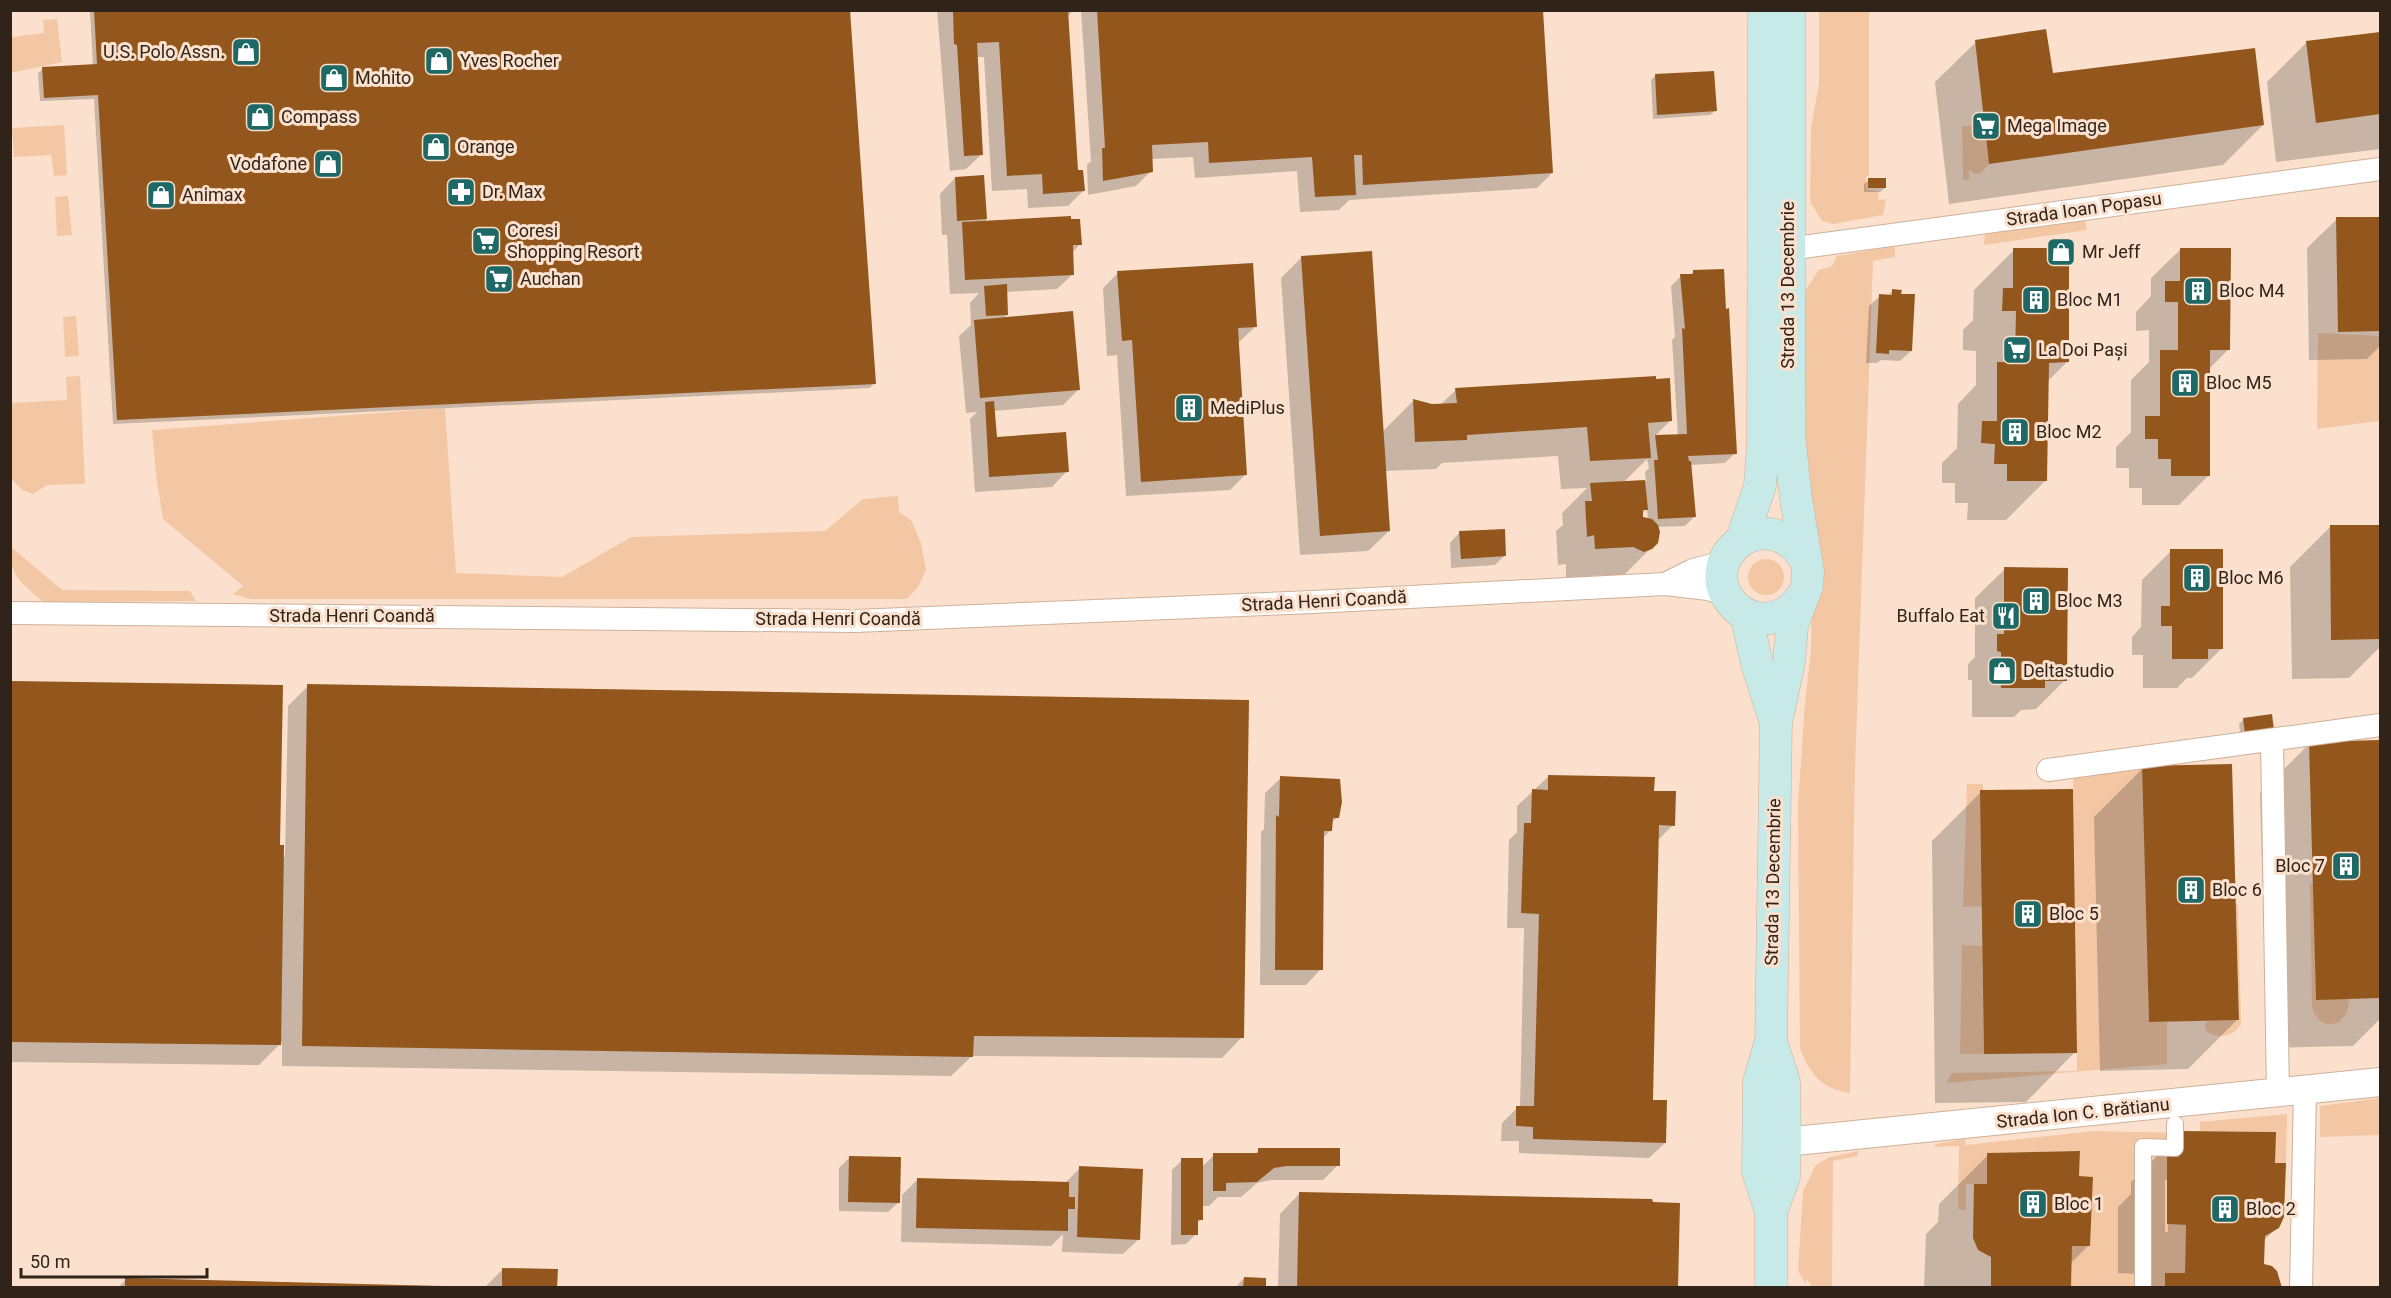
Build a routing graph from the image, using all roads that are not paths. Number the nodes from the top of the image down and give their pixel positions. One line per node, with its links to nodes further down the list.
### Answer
1 (1764, 10): 5 (main road, Strada 13 Decembrie)
2 (1789, 10): 4 (main road, Strada 13 Decembrie)
3 (2380, 169): 4 (street, Strada Ioan Popasu)
4 (1788, 249): 6 (main road, Strada 13 Decembrie)
5 (1733, 550): 6 (main road); 7 (street, Strada Henri Coandă); 9 (main road, Strada 13 Decembrie)
6 (1805, 559): 8 (main road, Strada 13 Decembrie)
7 (1665, 584): 9 (street, Strada Henri Coandă); 10 (street, Strada Henri Coandă)
8 (1802, 598): 9 (main road); 11 (main road, Strada 13 Decembrie)
9 (1736, 605): 11 (main road, Strada 13 Decembrie)
10 (10, 613)
11 (1776, 723): 15 (main road, Strada 13 Decembrie)
12 (2380, 725): 13 (street)
13 (2272, 741): 14 (street); 17 (street)
14 (2048, 770)
15 (1772, 1041): 19 (main road, Strada 13 Decembrie); 20 (main road, Strada 13 Decembrie)
16 (2380, 1082): 17 (street, Strada Ion C. Brătianu)
17 (2292, 1091): 19 (street, Strada Ion C. Brătianu); 23 (street)
18 (2175, 1124): 22 (street)
19 (1785, 1142): 20 (main road, Strada 13 Decembrie)
20 (1771, 1212): 21 (main road, Strada 13 Decembrie)
21 (1771, 1287)
22 (2143, 1287)
23 (2301, 1287)

